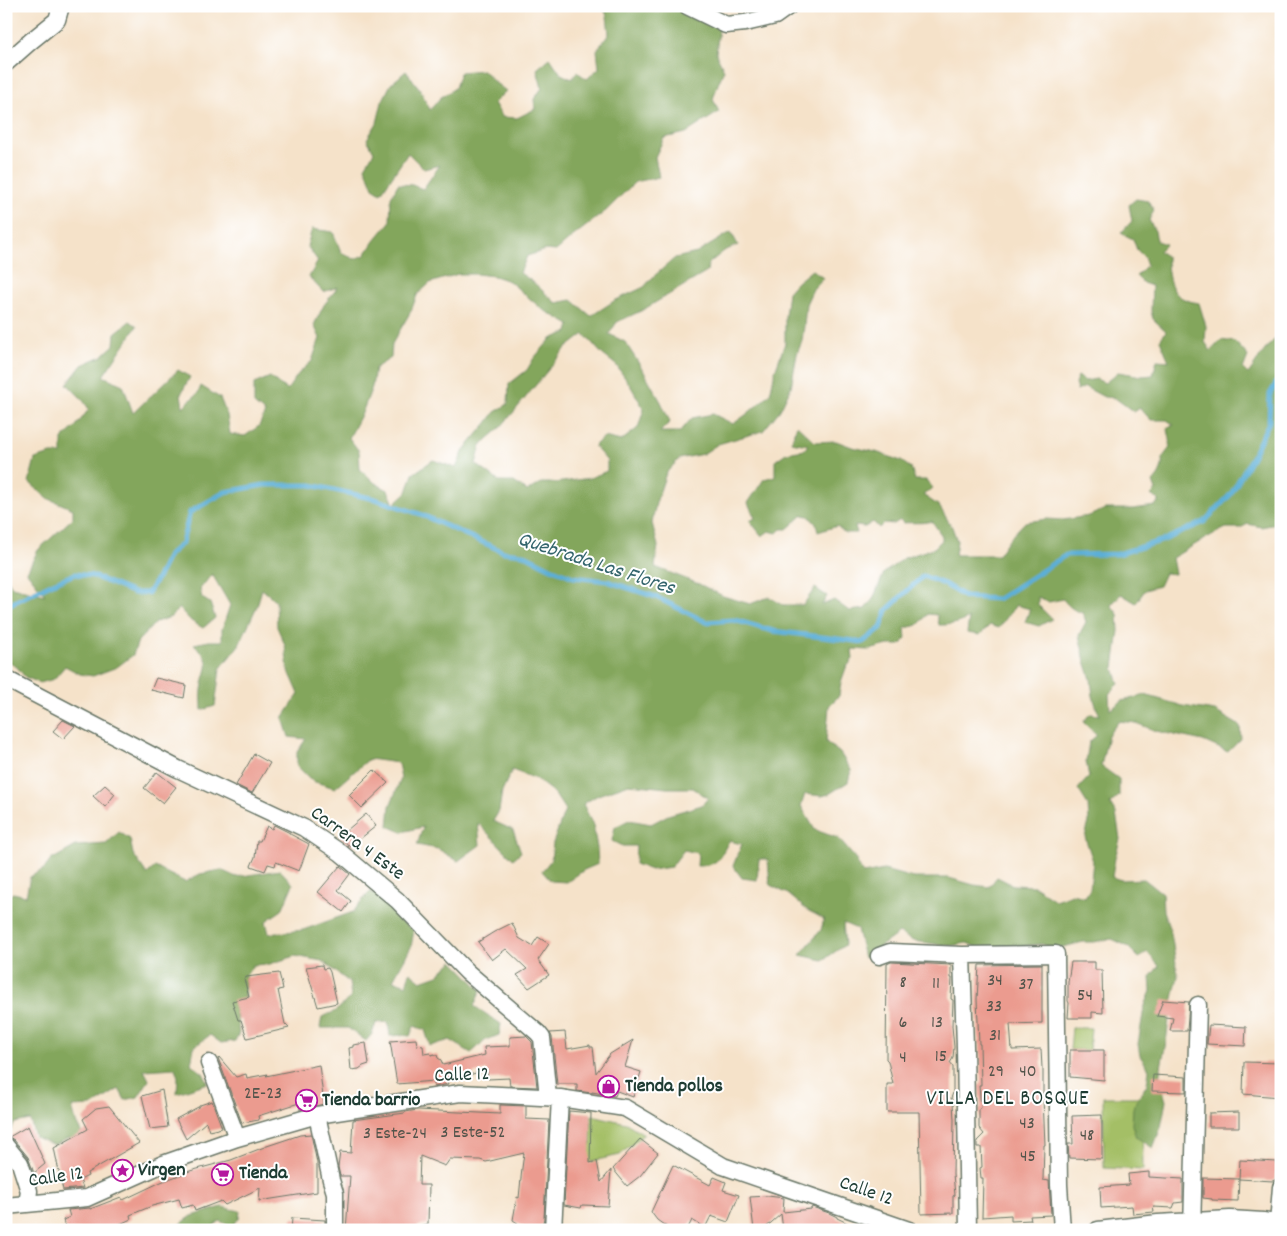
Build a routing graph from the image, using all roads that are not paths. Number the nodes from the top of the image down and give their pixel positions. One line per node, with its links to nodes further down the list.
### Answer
1 (61, 6): 4 (street)
2 (687, 6): 3 (street)
3 (789, 6)
4 (6, 63)
5 (6, 679): 10 (street, Carrera 4 Este)
6 (962, 955): 7 (street); 23 (street); 24 (street)
7 (879, 956)
8 (1198, 1005): 19 (street)
9 (209, 1063): 12 (street)
10 (554, 1097): 11 (street, Calle 12); 21 (street, Carrera 4 Este); 22 (street, Calle 12)
11 (317, 1115): 12 (street, Calle 12); 20 (street)
12 (237, 1138): 15 (street, Calle 12)
13 (6, 1146): 15 (street)
14 (1281, 1188): 18 (street)
15 (27, 1204): 16 (street, Calle 12)
16 (6, 1206)
17 (1233, 1224): 18 (street); 19 (street)
18 (1279, 1224)
19 (1192, 1226): 25 (street)
20 (335, 1230)
21 (552, 1230)
22 (909, 1230)
23 (968, 1230)
24 (1062, 1230)
25 (1098, 1230)

